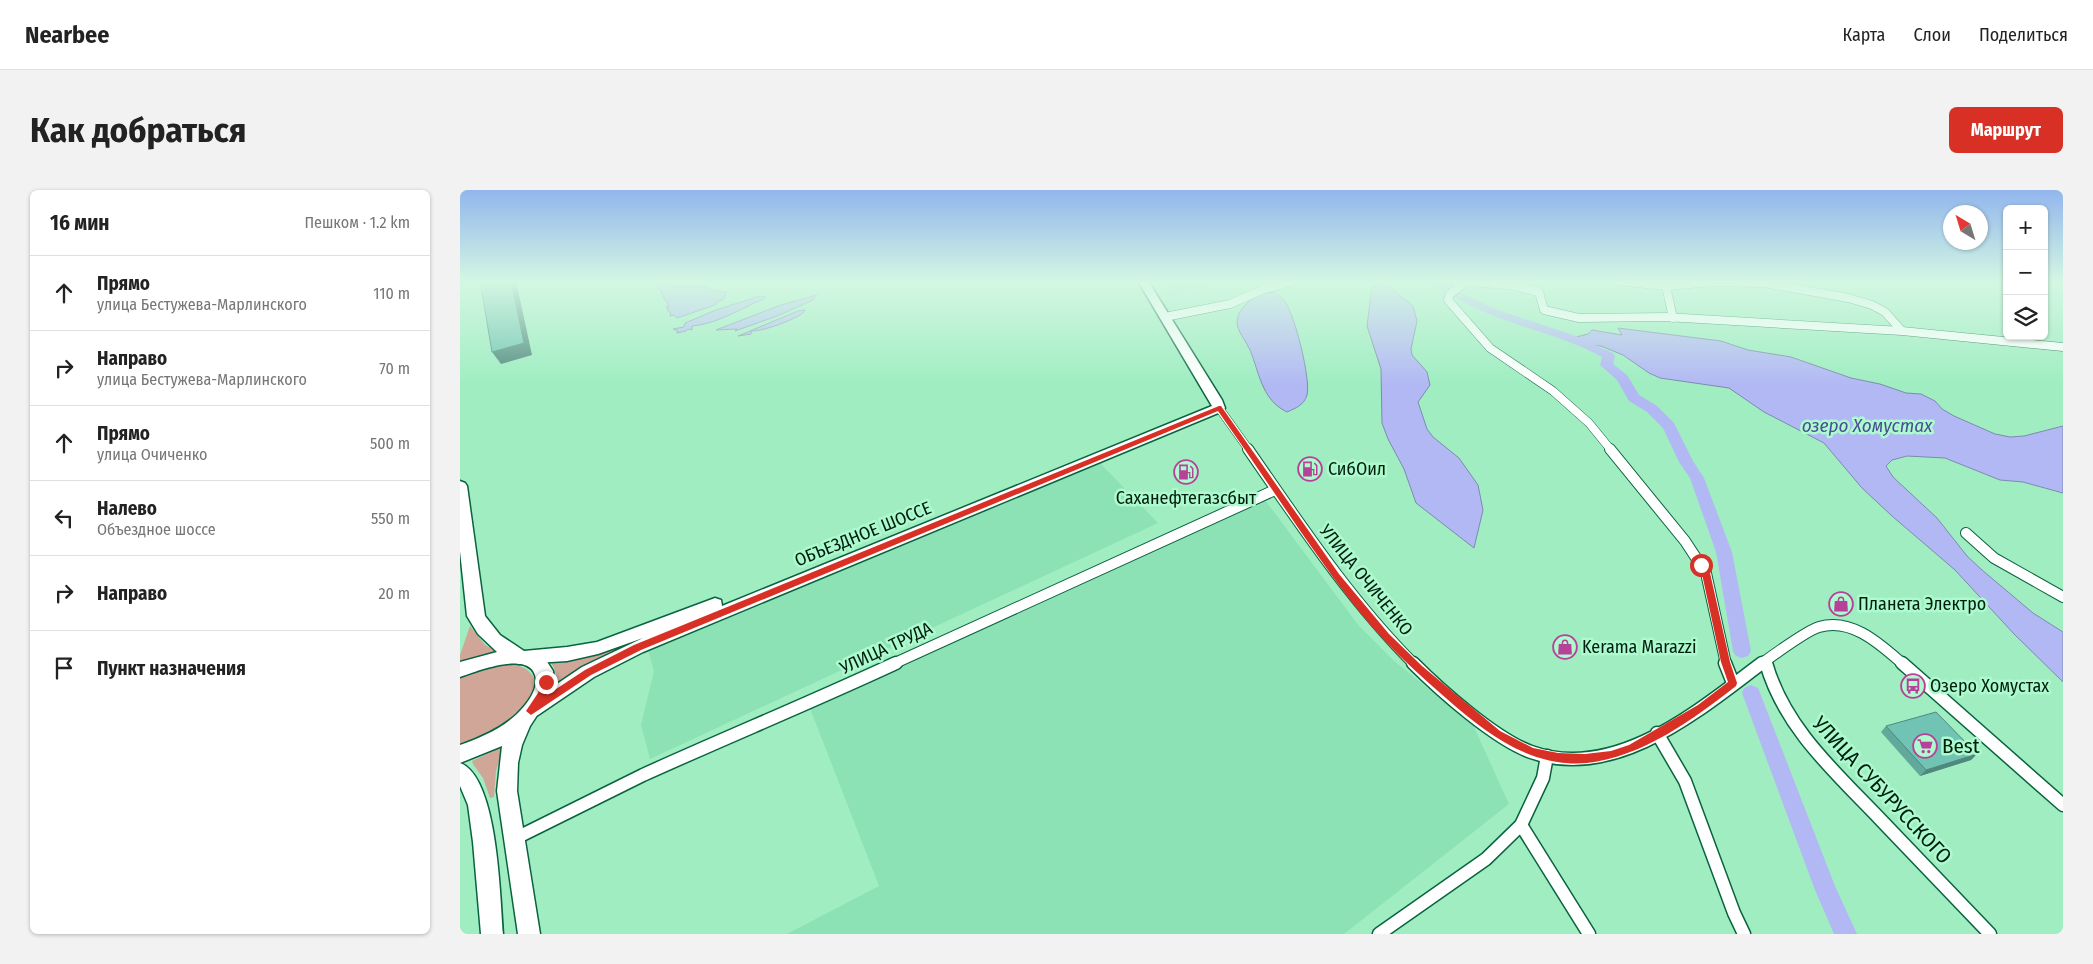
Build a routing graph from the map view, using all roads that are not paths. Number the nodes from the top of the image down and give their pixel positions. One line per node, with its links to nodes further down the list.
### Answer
1 (1171, 316): 5 (street)
2 (1462, 316): 17 (street)
3 (1569, 316): 6 (street)
4 (1888, 316): 7 (street)
5 (1165, 317): 9 (street, УЛИЦА ОЧИЧЕНКО)
6 (1673, 318): 7 (street)
7 (1902, 331): 8 (street)
8 (2063, 347)
9 (1218, 404): 11 (street, УЛИЦА ОЧИЧЕНКО); 14 (street, ОБЪЕЗДНОЕ ШОССЕ); 18 (street, ОБЪЕЗДНОЕ ШОССЕ)
10 (460, 486): 14 (main road)
11 (1275, 490): 21 (street, УЛИЦА ОЧИЧЕНКО); 25 (street, УЛИЦА ТРУДА)
12 (1966, 533): 13 (street)
13 (2063, 596)
14 (520, 657): 16 (main road); 18 (main road)
15 (1765, 661): 17 (street, УЛИЦА ОЧИЧЕНКО); 23 (street, УЛИЦА ОЧИЧЕНКО); 31 (street, УЛИЦА СУБУРУССКОГО)
16 (460, 670)
17 (1733, 683): 19 (street, УЛИЦА ОЧИЧЕНКО)
18 (527, 715): 20 (main road); 25 (main road)
19 (1657, 733): 21 (street, УЛИЦА ОЧИЧЕНКО); 30 (street)
20 (460, 754)
21 (1547, 756): 24 (street)
22 (460, 772): 26 (main road)
23 (2063, 805)
24 (1521, 825): 28 (street); 29 (street)
25 (514, 839): 27 (main road)
26 (492, 934)
27 (529, 934)
28 (1379, 934)
29 (1589, 934)
30 (1744, 934)
31 (1990, 934)

